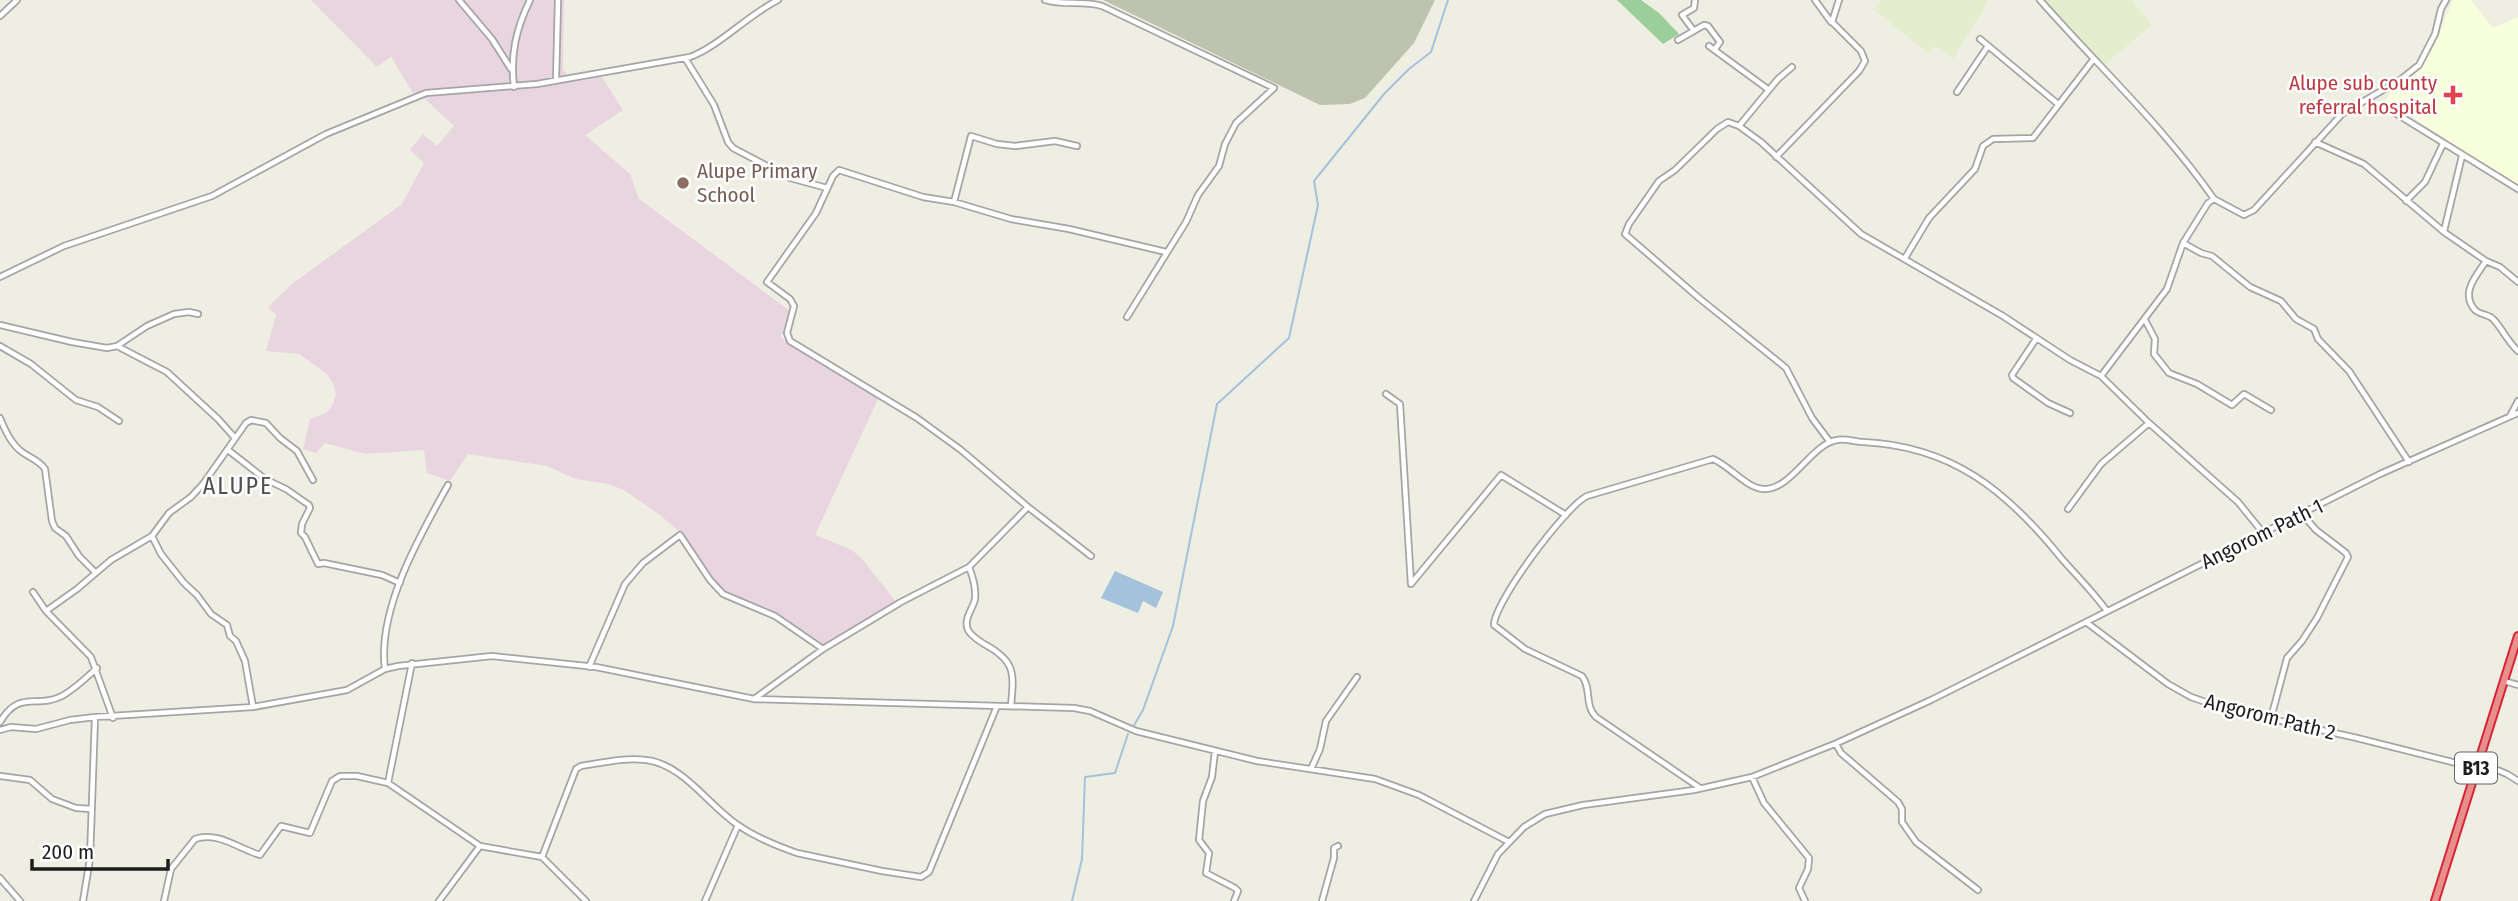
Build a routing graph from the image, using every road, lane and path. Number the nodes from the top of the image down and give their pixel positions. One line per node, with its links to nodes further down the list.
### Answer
1 (17, 0): 14 (street)
2 (459, 0): 23 (street)
3 (530, 0): 23 (street)
4 (558, 0): 24 (street)
5 (778, 0): 20 (street)
6 (1045, 0): 43 (street)
7 (1695, 0): 16 (street)
8 (1815, 0): 15 (street)
9 (1839, 0): 15 (street)
10 (2040, 0): 21 (street)
11 (2439, 0): 13 (street)
12 (2446, 0): 13 (street)
13 (2441, 9): 31 (street)
14 (0, 16)
15 (1832, 22): 35 (street)
16 (1694, 31): 18 (street); 26 (street)
17 (1980, 39): 19 (street)
18 (1678, 40)
19 (1988, 46): 27 (street); 28 (street)
20 (685, 58): 24 (street); 36 (street)
21 (2093, 60): 28 (street); 38 (street)
22 (1792, 67): 26 (street)
23 (512, 70): 25 (street)
24 (556, 81): 25 (street)
25 (514, 87): 46 (street)
26 (1769, 90): 30 (street)
27 (1957, 92)
28 (2058, 104): 44 (street)
29 (2384, 106): 32 (street)
30 (1739, 125): 35 (street); 67 (street)
31 (2315, 142): 38 (street); 39 (street)
32 (2443, 144): 34 (street); 39 (street)
33 (1077, 146): 40 (street)
34 (2462, 156): 37 (street); 41 (street)
35 (1776, 157): 44 (street)
36 (827, 188): 40 (street); 72 (street)
37 (2518, 189)
38 (2214, 199): 42 (street)
39 (2406, 201): 41 (street)
40 (954, 202): 43 (street)
41 (2444, 232): 45 (street)
42 (2183, 243): 50 (street); 69 (street)
43 (1166, 252): 49 (street)
44 (1905, 258): 52 (street)
45 (2486, 261): 47 (street); 55 (street)
46 (1, 275)
47 (2518, 282)
48 (198, 314): 54 (street)
49 (1128, 317)
50 (2145, 320): 56 (street); 59 (street)
51 (0, 325): 54 (street)
52 (2036, 339): 56 (street); 60 (street)
53 (0, 346): 64 (street)
54 (117, 346): 66 (street)
55 (2518, 351)
56 (2101, 376): 65 (street)
57 (1386, 394): 75 (street)
58 (2518, 401): 62 (street)
59 (2270, 410)
60 (2070, 413)
61 (2518, 413): 62 (street, Angorom Path 1)
62 (2510, 416): 69 (street, Angorom Path 1)
63 (0, 418): 80 (street)
64 (119, 421)
65 (2149, 423): 73 (street); 76 (street)
66 (235, 438): 68 (street); 70 (street)
67 (1830, 442): 75 (street); 84 (street)
68 (228, 450): 77 (street); 81 (street)
69 (2409, 461): 74 (street, Angorom Path 1)
70 (313, 480)
71 (448, 485): 81 (street)
72 (1028, 507): 78 (street); 79 (street)
73 (2068, 509)
74 (2302, 514): 76 (street, Angorom Path 1); 101 (street)
75 (1566, 515): 112 (street)
76 (2264, 534): 84 (street, Angorom Path 1)
77 (152, 536): 80 (street); 98 (street)
78 (1091, 556)
79 (969, 567): 87 (street); 97 (street)
80 (96, 573): 83 (street)
81 (400, 583): 91 (street)
82 (33, 592): 83 (street)
83 (46, 611): 90 (street)
84 (2107, 611): 85 (street, Angorom Path 1)
85 (2085, 621): 101 (street, Angorom Path 2); 104 (street, Angorom Path 1)
86 (2518, 636): 93 (highway, B13)
87 (823, 649): 89 (street); 95 (street)
88 (412, 663): 89 (street); 91 (street); 111 (street)
89 (589, 667): 95 (street)
90 (97, 668): 100 (street); 102 (street)
91 (385, 669): 98 (street)
92 (1357, 677): 107 (street)
93 (2504, 681): 94 (street); 106 (highway, B13)
94 (2518, 685)
95 (754, 699): 96 (street)
96 (997, 706): 97 (street); 114 (street)
97 (1010, 706): 105 (street)
98 (253, 707): 100 (street)
99 (95, 717): 100 (street); 103 (street); 113 (street)
100 (113, 718)
101 (2271, 718): 106 (street, Angorom Path 2)
102 (0, 722)
103 (0, 730)
104 (1836, 744): 109 (street, Angorom Path 1); 120 (street)
105 (1215, 751): 107 (street); 127 (street)
106 (2477, 765): 110 (street, Angorom Path 2); 131 (highway, B13)
107 (1311, 769): 115 (street)
108 (0, 776): 113 (street)
109 (1752, 777): 112 (street, Angorom Path 1); 130 (street)
110 (2518, 781)
111 (388, 783): 116 (street); 123 (street)
112 (1701, 788): 115 (street, Angorom Path 1)
113 (91, 809): 122 (street)
114 (738, 825): 118 (street); 126 (street)
115 (1509, 842): 129 (street, Angorom Path 1)
116 (480, 846): 118 (street); 124 (street)
117 (1338, 846): 128 (street)
118 (542, 857): 125 (street)
119 (0, 878): 121 (street)
120 (1978, 890)
121 (20, 901)
122 (83, 901)
123 (164, 901)
124 (439, 901)
125 (586, 901)
126 (705, 901)
127 (1234, 901)
128 (1322, 901)
129 (1474, 901)
130 (1805, 901)
131 (2435, 901)

